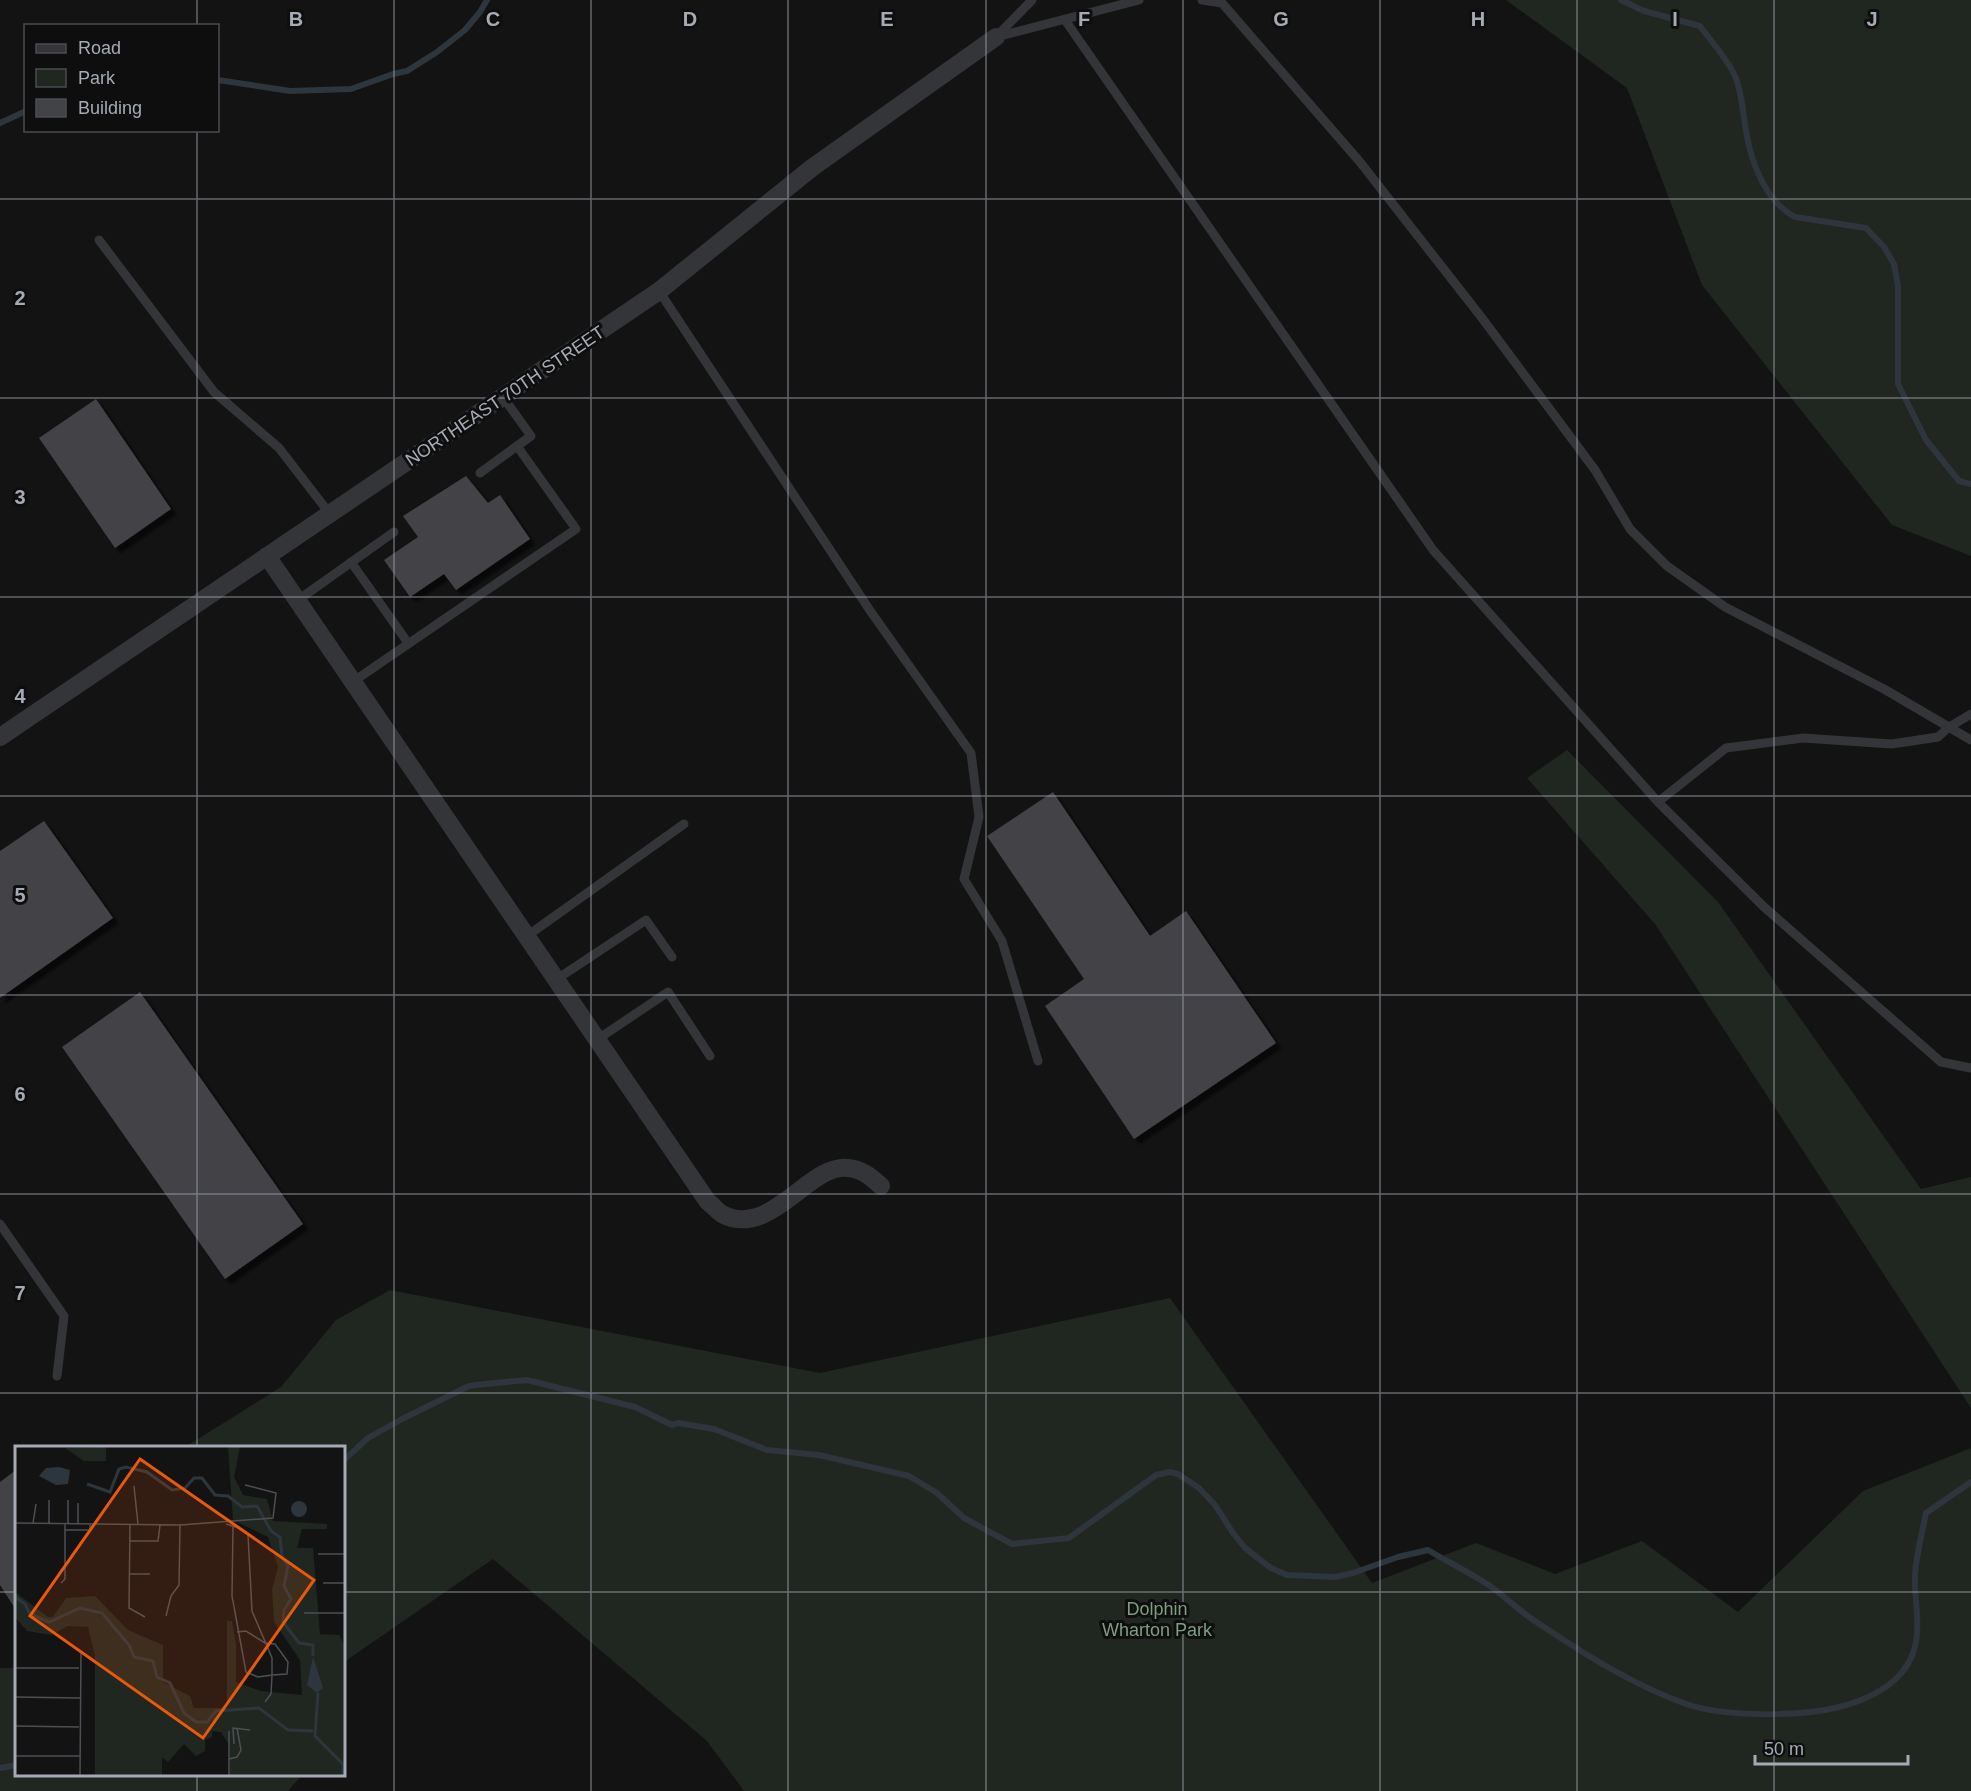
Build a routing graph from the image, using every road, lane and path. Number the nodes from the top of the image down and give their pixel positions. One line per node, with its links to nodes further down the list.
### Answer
1 (1032, 0): 5 (lane)
2 (1139, 0): 4 (lane)
3 (1202, 0): 19 (lane)
4 (1065, 20): 5 (lane); 22 (lane)
5 (996, 37): 7 (street, NORTHEAST 70TH STREET)
6 (99, 240): 11 (lane)
7 (660, 291): 8 (street, NORTHEAST 70TH STREET); 29 (lane)
8 (503, 397): 9 (lane); 11 (street, NORTHEAST 70TH STREET)
9 (517, 446): 10 (lane); 16 (lane)
10 (480, 472)
11 (330, 514): 13 (street, NORTHEAST 70TH STREET)
12 (394, 532): 14 (lane)
13 (267, 556): 15 (street); 20 (street, NORTHEAST 70TH STREET)
14 (351, 562): 15 (lane); 16 (lane)
15 (298, 600): 17 (street)
16 (408, 643): 17 (lane)
17 (354, 681): 24 (street)
18 (1971, 714): 19 (lane)
19 (1949, 727): 21 (lane); 22 (lane)
20 (0, 737)
21 (1971, 740)
22 (1659, 802): 30 (lane)
23 (684, 824): 24 (lane)
24 (527, 936): 26 (street)
25 (672, 957): 26 (lane)
26 (557, 979): 27 (street)
27 (598, 1039): 28 (lane); 31 (street)
28 (710, 1056)
29 (1038, 1061)
30 (1971, 1068)
31 (880, 1186)
32 (0, 1224): 33 (lane)
33 (57, 1376)

